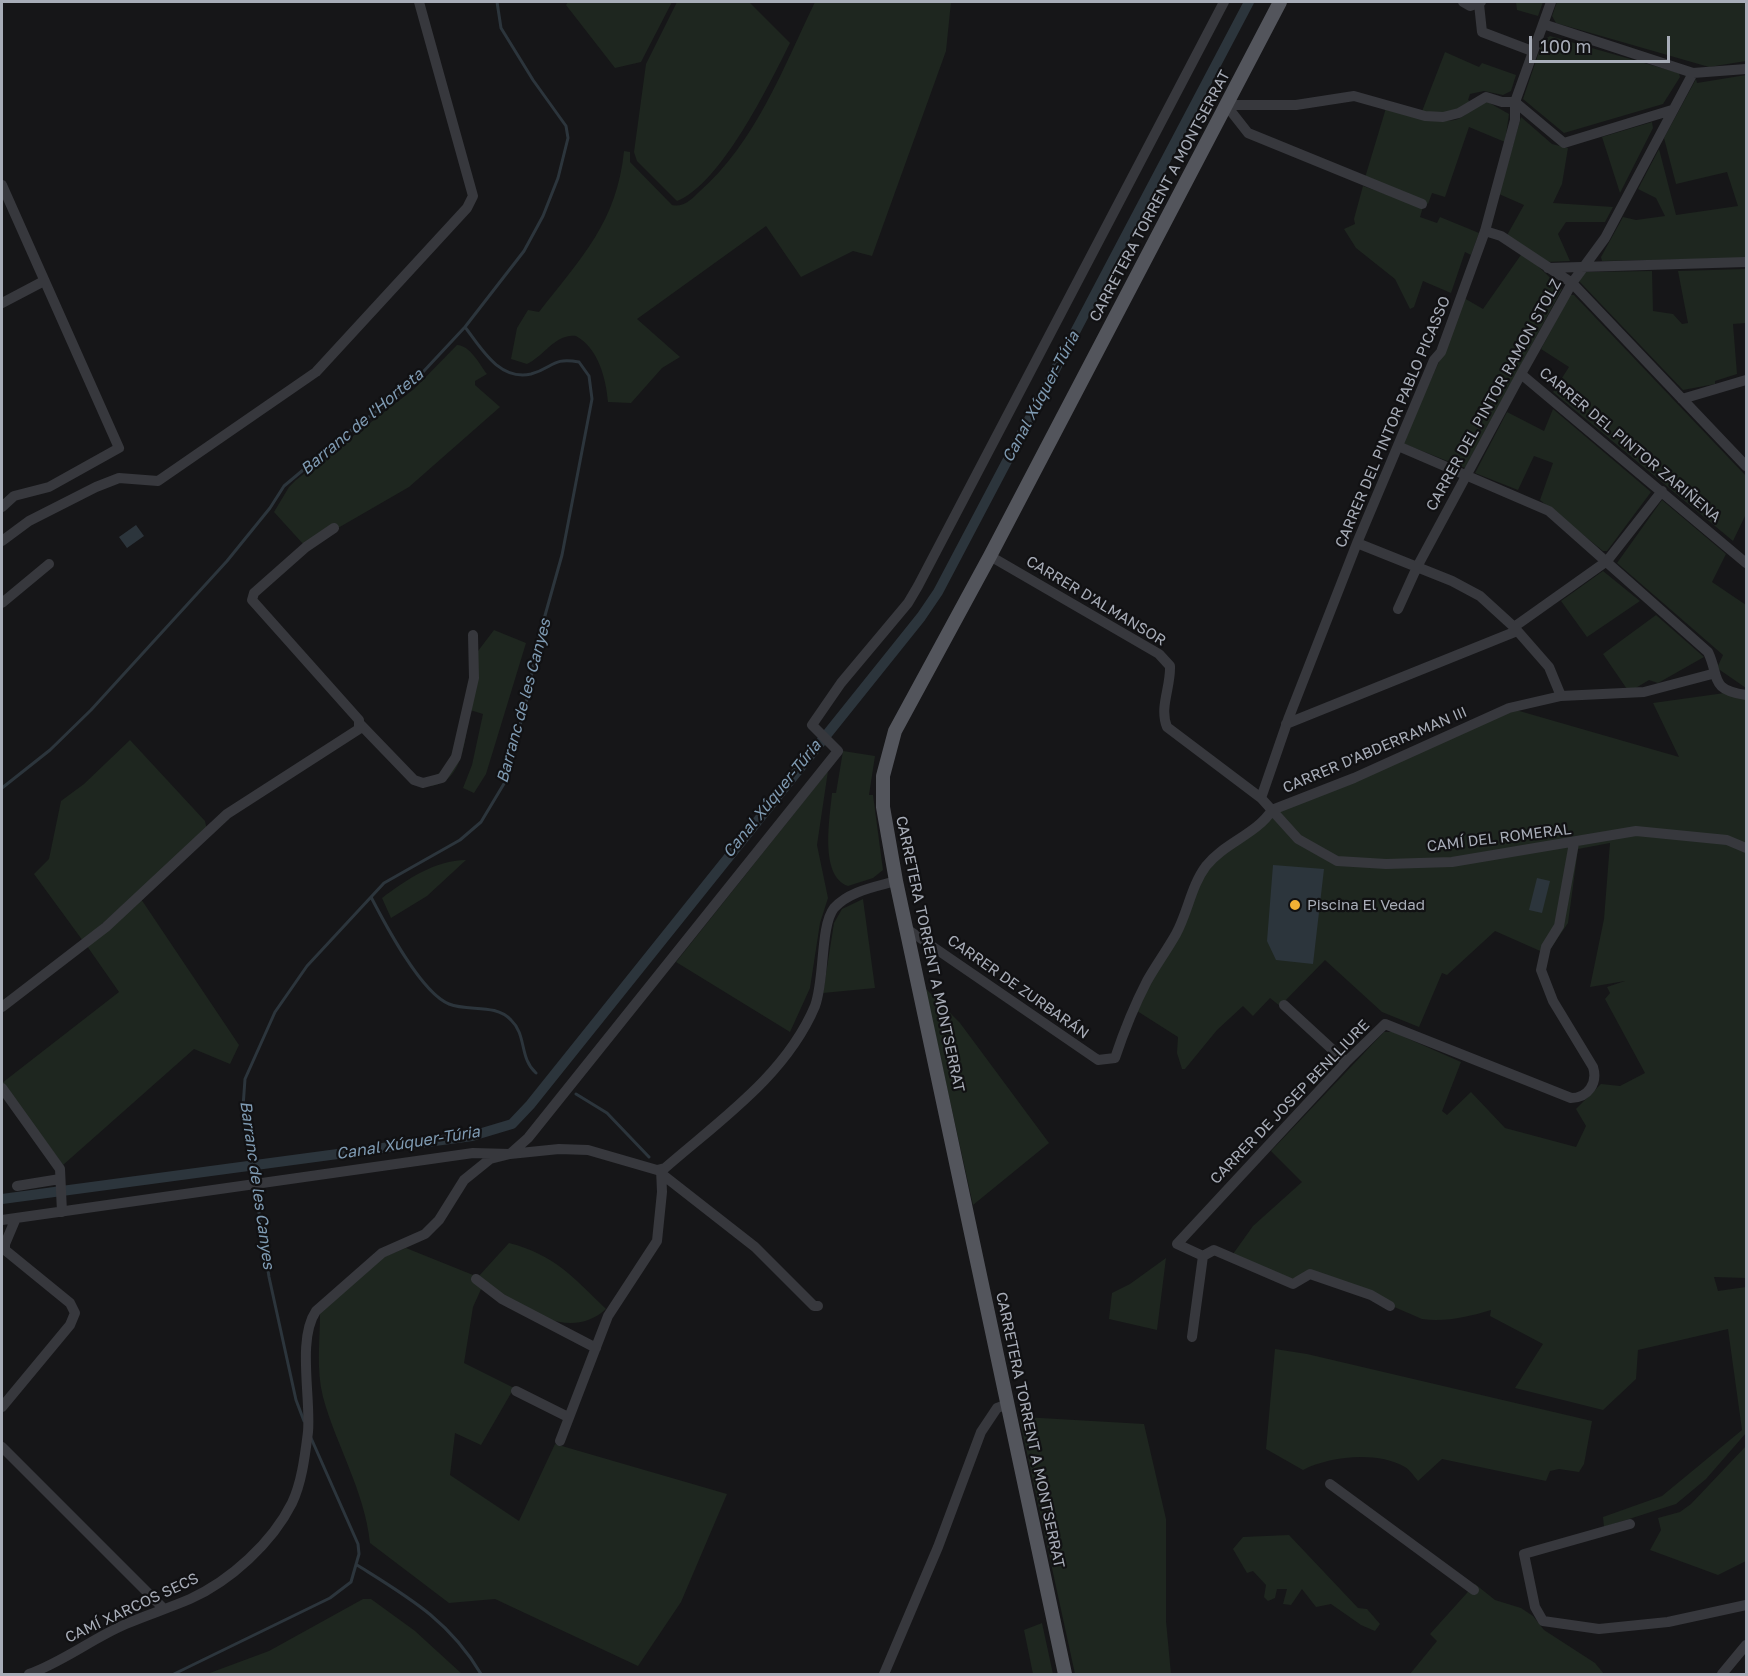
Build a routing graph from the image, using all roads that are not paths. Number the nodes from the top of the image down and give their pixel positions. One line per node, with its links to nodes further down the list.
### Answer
1 (419, 2): 32 (street)
2 (1224, 2): 59 (street)
3 (1280, 2): 12 (main road, CARRETERA TORRENT A MONTSERRAT)
4 (1463, 2): 6 (street)
5 (1551, 2): 7 (street, CARRER DEL PINTOR PABLO PICASSO)
6 (1480, 3): 8 (street)
7 (1543, 24): 8 (street, CARRER DEL PINTOR PABLO PICASSO); 10 (street)
8 (1532, 51): 11 (street, CARRER DEL PINTOR PABLO PICASSO)
9 (1746, 69): 10 (street)
10 (1693, 74): 13 (street, CARRER DEL PINTOR RAMON STOLZ)
11 (1515, 102): 12 (street); 13 (street); 16 (street, CARRER DEL PINTOR PABLO PICASSO)
12 (1226, 105): 15 (street); 34 (main road, CARRETERA TORRENT A MONTSERRAT)
13 (1672, 110): 18 (street, CARRER DEL PINTOR RAMON STOLZ)
14 (2, 185): 20 (street)
15 (1422, 204)
16 (1485, 231): 19 (street); 26 (street, CARRER DEL PINTOR PABLO PICASSO)
17 (1746, 262): 18 (street)
18 (1586, 267): 19 (street); 21 (street, CARRER DEL PINTOR RAMON STOLZ)
19 (1547, 268): 21 (street)
20 (44, 281): 22 (street); 30 (street)
21 (1572, 283): 23 (street, CARRER DEL PINTOR RAMON STOLZ); 25 (street)
22 (2, 303)
23 (1521, 374): 28 (street, CARRER DEL PINTOR RAMON STOLZ); 29 (street, CARRER DEL PINTOR ZARIÑENA)
24 (1746, 380): 25 (street)
25 (1682, 399): 27 (street)
26 (1398, 446): 28 (street); 33 (street, CARRER DEL PINTOR PABLO PICASSO)
27 (1746, 466)
28 (1469, 475): 35 (street); 38 (street, CARRER DEL PINTOR RAMON STOLZ)
29 (1662, 491): 35 (street); 36 (street, CARRER DEL PINTOR ZARIÑENA)
30 (2, 507)
31 (334, 528): 46 (street)
32 (2, 540)
33 (1358, 543): 38 (street); 47 (street, CARRER DEL PINTOR PABLO PICASSO)
34 (990, 556): 48 (street, CARRER D'ALMANSOR); 52 (main road, CARRETERA TORRENT A MONTSERRAT)
35 (1607, 561): 41 (street); 43 (street)
36 (1746, 563)
37 (49, 564): 39 (street)
38 (1417, 567): 40 (street, CARRER DEL PINTOR RAMON STOLZ); 41 (street)
39 (2, 603)
40 (1398, 609)
41 (1516, 629): 45 (street); 47 (street)
42 (473, 635): 46 (street)
43 (1712, 674): 44 (street); 45 (street, CARRER D'ABDERRAMAN III)
44 (1746, 695)
45 (1560, 696): 49 (street, CARRER D'ABDERRAMAN III)
46 (360, 724): 55 (street)
47 (1286, 724): 48 (street, CARRER DEL PINTOR PABLO PICASSO)
48 (1261, 798): 49 (street, CARRER D'ALMANSOR)
49 (1272, 810): 50 (street, CAMÍ DEL ROMERAL); 56 (street, CARRER D'ABDERRAMAN III)
50 (1574, 843): 51 (street, CAMÍ DEL ROMERAL); 57 (street, CARRER DE JOSEP BENLLIURE)
51 (1746, 848)
52 (896, 881): 53 (main road, CARRETERA TORRENT A MONTSERRAT); 60 (street)
53 (907, 929): 56 (street, CARRER DE ZURBARÁN); 73 (main road, CARRETERA TORRENT A MONTSERRAT)
54 (1284, 1005): 57 (street)
55 (2, 1007)
56 (1115, 1058)
57 (1346, 1062): 66 (street, CARRER DE JOSEP BENLLIURE)
58 (2, 1088): 61 (street)
59 (510, 1154): 60 (street, CAMÍ XARCOS SECS); 63 (street); 82 (street, CAMÍ XARCOS SECS)
60 (662, 1172): 68 (street); 71 (street)
61 (61, 1181): 62 (street); 63 (street)
62 (17, 1186)
63 (62, 1212): 64 (street)
64 (16, 1218): 65 (street); 74 (street)
65 (2, 1220)
66 (1203, 1256): 69 (street); 70 (street)
67 (476, 1279): 71 (street)
68 (818, 1306)
69 (1390, 1306)
70 (1192, 1337)
71 (596, 1348): 75 (street)
72 (516, 1391): 75 (street)
73 (1008, 1404): 85 (street); 86 (main road, CARRETERA TORRENT A MONTSERRAT)
74 (2, 1407)
75 (568, 1417): 76 (street)
76 (560, 1441)
77 (2, 1447): 82 (street)
78 (1330, 1484): 80 (street)
79 (1630, 1524): 81 (street)
80 (1474, 1590)
81 (1746, 1605)
82 (164, 1609): 84 (street, CAMÍ XARCOS SECS)
83 (1746, 1645): 87 (street)
84 (29, 1674)
85 (884, 1674)
86 (1065, 1674)
87 (1722, 1674)

